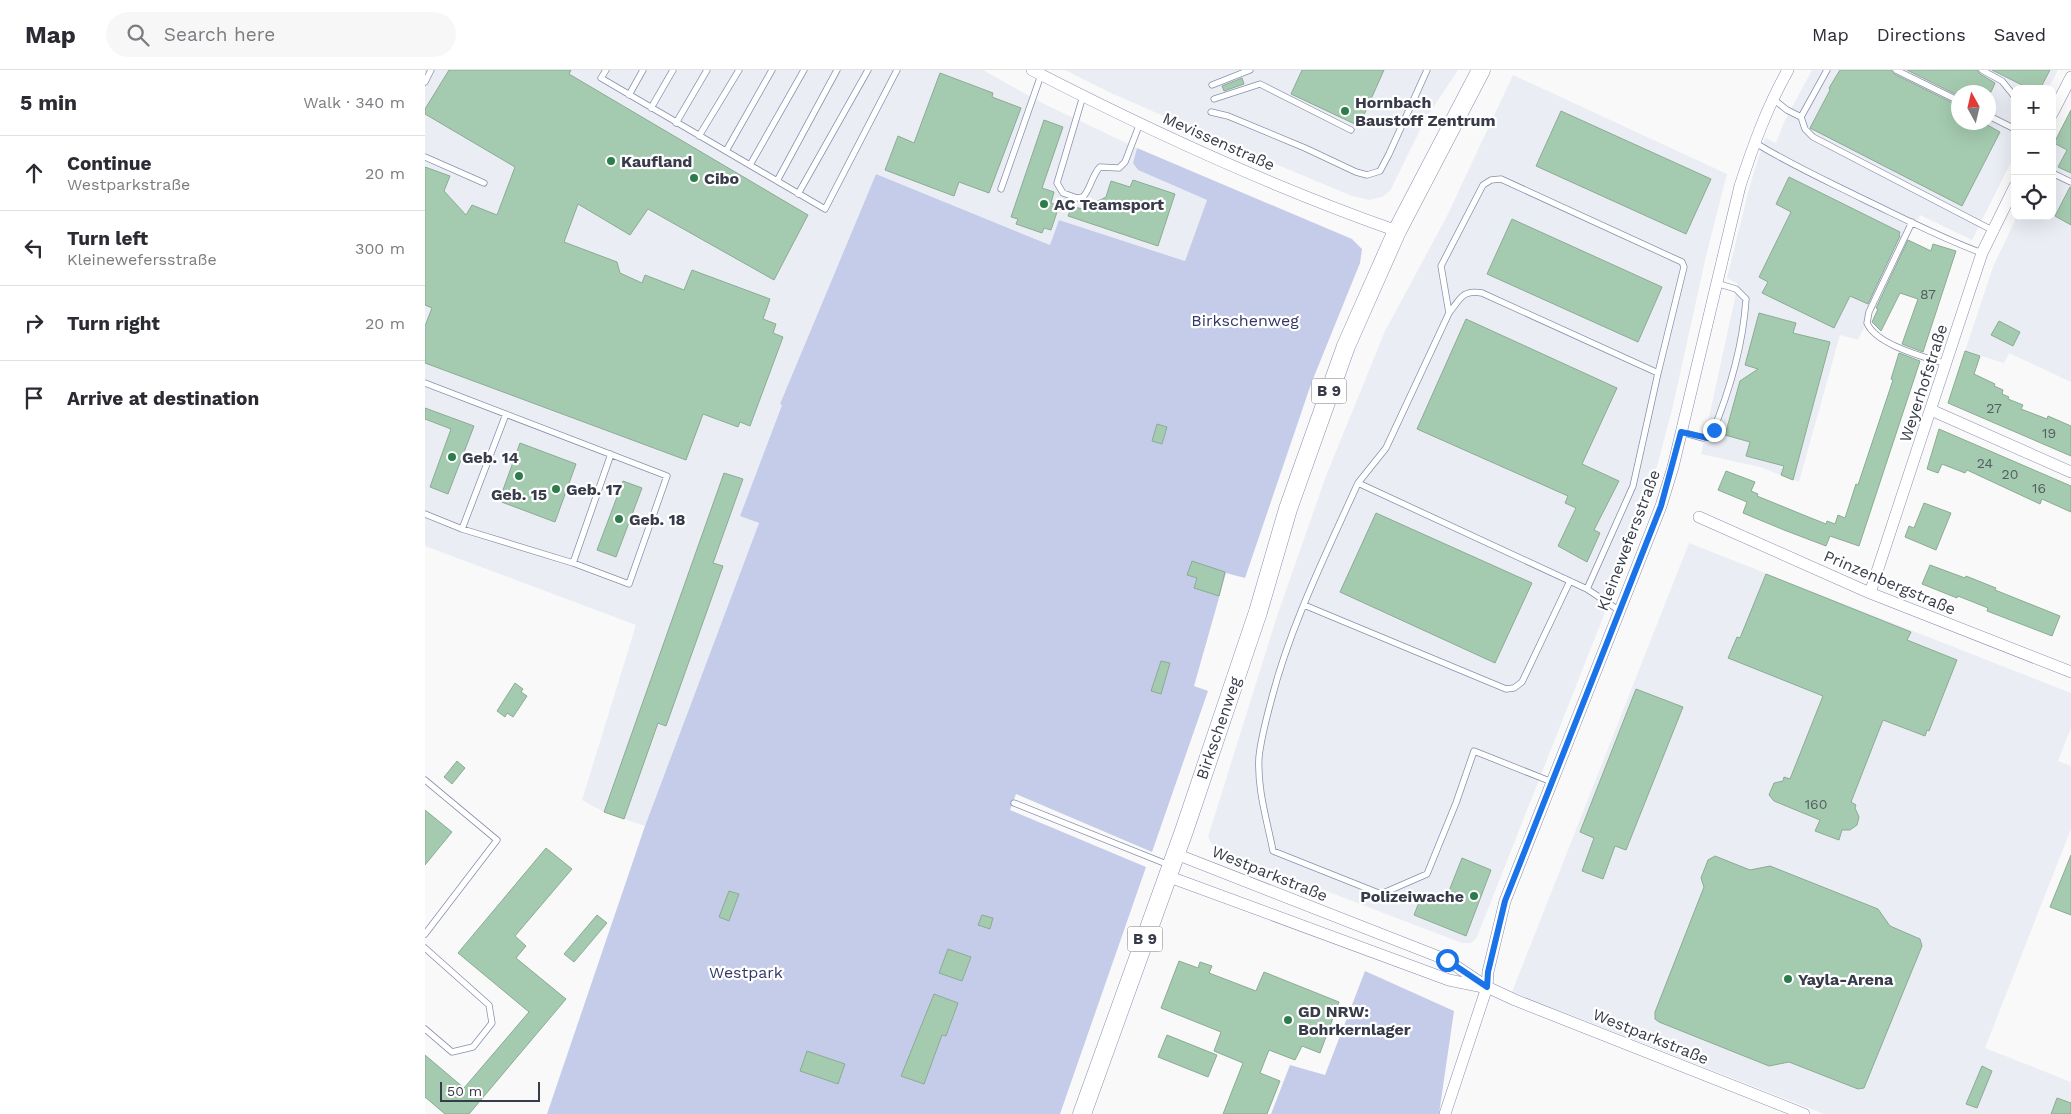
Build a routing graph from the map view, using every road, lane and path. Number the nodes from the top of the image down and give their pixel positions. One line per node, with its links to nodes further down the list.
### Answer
1 (431, 70): 21 (lane)
2 (606, 70): 24 (lane)
3 (643, 70): 24 (lane)
4 (673, 70): 30 (lane)
5 (707, 70): 34 (lane)
6 (739, 70): 38 (lane)
7 (772, 70): 40 (lane)
8 (804, 70): 42 (lane)
9 (837, 70): 44 (lane)
10 (868, 70): 48 (lane)
11 (897, 70): 48 (lane)
12 (1250, 70): 22 (lane)
13 (1427, 70): 31 (lane)
14 (1481, 70): 52 (main road, Birkschenweg / B 9)
15 (1788, 70): 27 (street, Kleinewefersstraße)
16 (1827, 70): 32 (lane)
17 (1896, 70): 26 (lane)
18 (1982, 70): 23 (lane)
19 (1037, 72): 25 (street, Mevissenstraße); 47 (lane)
20 (2071, 77): 29 (street)
21 (425, 82)
22 (1212, 85)
23 (2011, 92)
24 (629, 94): 30 (lane)
25 (1083, 96): 35 (street, Mevissenstraße); 35 (lane)
26 (1951, 97)
27 (1772, 98): 32 (lane); 39 (street, Kleinewefersstraße)
28 (1214, 99): 37 (lane)
29 (2056, 106)
30 (651, 108): 34 (lane)
31 (1211, 112)
32 (1801, 116): 51 (lane)
33 (1996, 120): 36 (lane)
34 (676, 123): 38 (lane)
35 (1140, 123): 52 (street, Mevissenstraße)
36 (2011, 127)
37 (1351, 130)
38 (699, 136): 40 (lane)
39 (1754, 142): 50 (lane); 54 (street, Kleinewefersstraße)
40 (726, 151): 42 (lane)
41 (425, 158): 46 (lane)
42 (750, 166): 44 (lane)
43 (2056, 175): 45 (lane)
44 (777, 181): 48 (lane)
45 (2071, 182)
46 (484, 183)
47 (1001, 189)
48 (798, 194)
49 (2011, 194): 51 (street, Weyerhofstraße)
50 (1912, 222): 53 (lane); 56 (lane)
51 (1992, 230): 53 (street, Weyerhofstraße)
52 (1397, 231): 78 (main road, Birkschenweg / B 9)
53 (1982, 253): 56 (street, Weyerhofstraße)
54 (1716, 283): 61 (street, Kleinewefersstraße); 61 (lane)
55 (1449, 313): 57 (lane); 57 (lane); 64 (lane)
56 (1946, 364): 59 (street, Weyerhofstraße)
57 (1658, 373): 70 (lane)
58 (425, 382): 60 (lane)
59 (1931, 410): 63 (street); 71 (street, Weyerhofstraße)
60 (507, 414): 62 (lane); 67 (lane)
61 (1681, 432): 73 (street, Kleinewefersstraße)
62 (611, 454): 68 (lane); 68 (lane)
63 (2071, 472)
64 (1358, 483): 69 (lane); 72 (lane)
65 (425, 514): 67 (lane)
66 (1699, 517): 71 (street, Prinzenbergstraße)
67 (462, 529): 68 (lane)
68 (573, 563)
69 (1570, 582): 70 (lane); 72 (lane)
70 (1587, 589): 73 (lane)
71 (1870, 593): 74 (street, Prinzenbergstraße)
72 (1304, 605): 76 (lane)
73 (1619, 611): 76 (street, Kleinewefersstraße)
74 (2071, 672)
75 (425, 780): 79 (lane)
76 (1552, 782): 81 (street, Kleinewefersstraße)
77 (1013, 803): 78 (lane)
78 (1171, 865): 81 (street, Westparkstraße); 81 (street, Westparkstraße); 83 (main road, Birkschenweg / B 9)
79 (425, 934)
80 (425, 948): 82 (lane)
81 (1487, 987): 84 (street, Kleinewefersstraße); 85 (street, Westparkstraße)
82 (425, 1029)
83 (1082, 1114)
84 (1445, 1114)
85 (1804, 1114)

